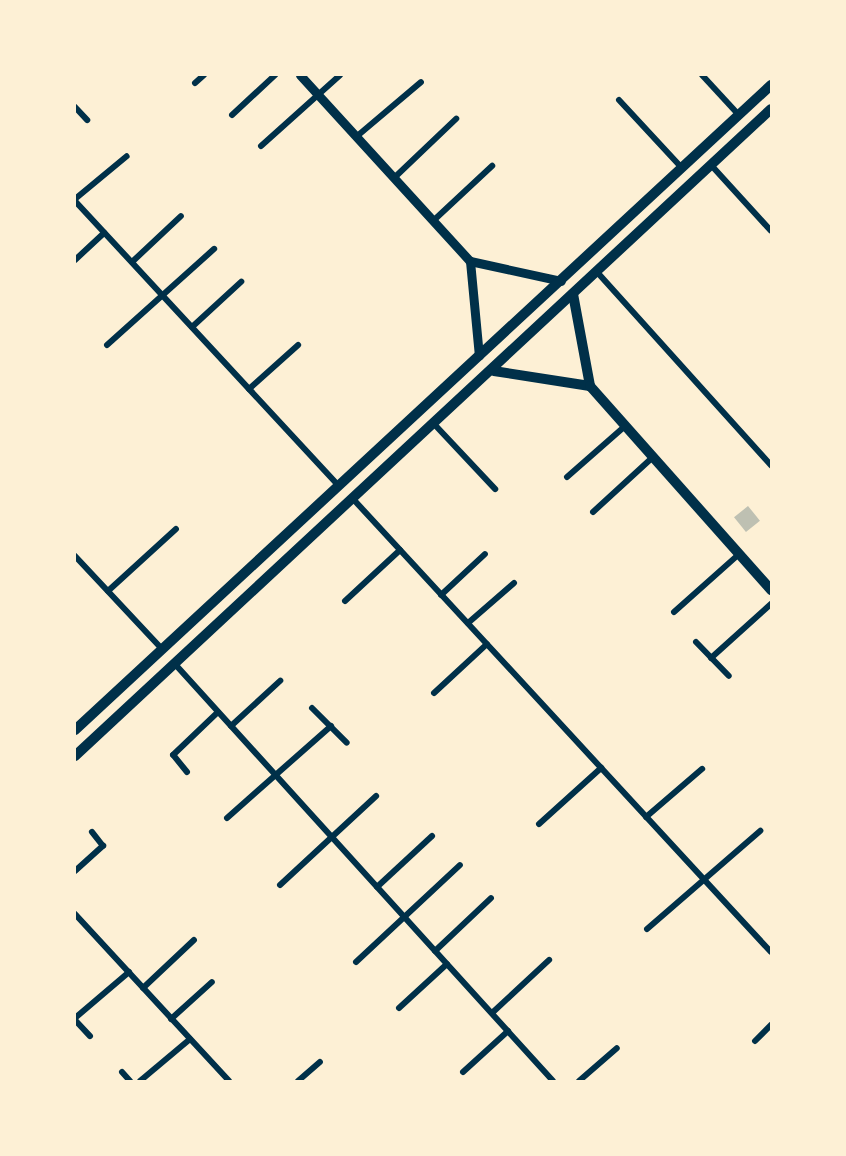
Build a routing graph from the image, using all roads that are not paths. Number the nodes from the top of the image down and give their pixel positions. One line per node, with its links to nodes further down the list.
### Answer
1 (204, 75): 7 (street)
2 (275, 75): 14 (street)
3 (300, 75): 9 (street)
4 (340, 75): 9 (street)
5 (702, 75): 13 (street)
6 (421, 82): 17 (street)
7 (195, 83)
8 (771, 84): 13 (main road)
9 (318, 95): 17 (street); 18 (street)
10 (618, 99): 22 (street)
11 (75, 107): 16 (street)
12 (771, 109): 20 (main road)
13 (738, 114): 22 (main road)
14 (232, 115)
15 (456, 119): 23 (street)
16 (87, 120)
17 (357, 137): 23 (street)
18 (261, 146)
19 (127, 156): 24 (street)
20 (711, 165): 27 (street); 33 (main road)
21 (492, 166): 26 (street)
22 (682, 168): 34 (main road)
23 (394, 178): 26 (street)
24 (75, 200): 28 (street)
25 (181, 216): 32 (street)
26 (432, 221): 31 (street)
27 (771, 231)
28 (104, 233): 30 (street); 32 (street)
29 (214, 249): 37 (street)
30 (75, 260)
31 (470, 261): 34 (street); 41 (street)
32 (132, 262): 37 (street)
33 (597, 272): 36 (main road); 48 (street)
34 (561, 281): 41 (main road)
35 (241, 282): 38 (street)
36 (573, 294): 42 (main road); 43 (main road)
37 (163, 296): 38 (street); 39 (street)
38 (192, 327): 44 (street)
39 (107, 345)
40 (298, 345): 44 (street)
41 (479, 356): 50 (main road)
42 (494, 371): 43 (main road); 45 (main road)
43 (590, 386): 46 (main road)
44 (249, 389): 50 (street)
45 (435, 425): 51 (street); 52 (main road)
46 (625, 426): 47 (main road); 49 (street)
47 (653, 457): 53 (street); 57 (main road)
48 (771, 465)
49 (567, 477)
50 (338, 485): 69 (main road)
51 (495, 489)
52 (354, 500): 55 (street); 71 (main road)
53 (593, 512)
54 (176, 529): 61 (street)
55 (400, 550): 62 (street); 63 (street)
56 (485, 554): 62 (street)
57 (739, 554): 60 (main road); 65 (street)
58 (75, 556): 61 (street)
59 (514, 583): 66 (street)
60 (771, 590)
61 (108, 591): 69 (street)
62 (441, 595): 66 (street)
63 (345, 601)
64 (771, 604): 70 (street)
65 (674, 612)
66 (468, 623): 68 (street)
67 (696, 642): 70 (street)
68 (487, 644): 74 (street); 82 (street)
69 (162, 649): 79 (main road)
70 (711, 658): 72 (street)
71 (174, 663): 76 (street); 81 (main road)
72 (729, 676)
73 (280, 681): 77 (street)
74 (434, 693)
75 (312, 708): 78 (street)
76 (218, 712): 77 (street); 84 (street)
77 (231, 726): 85 (street)
78 (331, 726): 80 (street); 85 (street)
79 (75, 730)
80 (347, 743)
81 (75, 756)
82 (602, 768): 87 (street); 89 (street)
83 (702, 769): 87 (street)
84 (187, 772)
85 (277, 777): 88 (street); 93 (street)
86 (376, 796): 93 (street)
87 (646, 817): 96 (street)
88 (227, 818)
89 (539, 824)
90 (760, 831): 96 (street)
91 (92, 832): 95 (street)
92 (432, 836): 98 (street)
93 (332, 837): 97 (street); 98 (street)
94 (460, 865): 101 (street)
95 (75, 871)
96 (703, 878): 102 (street); 105 (street)
97 (280, 885)
98 (377, 887): 101 (street)
99 (491, 898): 106 (street)
100 (75, 914): 111 (street)
101 (404, 917): 106 (street); 109 (street)
102 (647, 929)
103 (771, 937): 105 (street)
104 (194, 940): 113 (street)
105 (764, 944): 107 (street)
106 (435, 951): 110 (street)
107 (771, 952)
108 (549, 960): 115 (street)
109 (356, 962)
110 (447, 964): 114 (street); 115 (street)
111 (129, 972): 113 (street); 117 (street)
112 (212, 982): 116 (street)
113 (143, 988): 116 (street)
114 (399, 1008)
115 (492, 1013): 119 (street)
116 (171, 1018): 121 (street)
117 (75, 1019): 120 (street)
118 (771, 1025): 122 (street)
119 (508, 1031): 126 (street); 131 (street)
120 (90, 1036)
121 (190, 1039): 128 (street); 129 (street)
122 (754, 1041)
123 (617, 1048): 132 (street)
124 (320, 1062): 130 (street)
125 (122, 1072): 127 (street)
126 (463, 1072)
127 (130, 1081)
128 (140, 1081)
129 (229, 1081)
130 (298, 1081)
131 (553, 1081)
132 (579, 1081)

